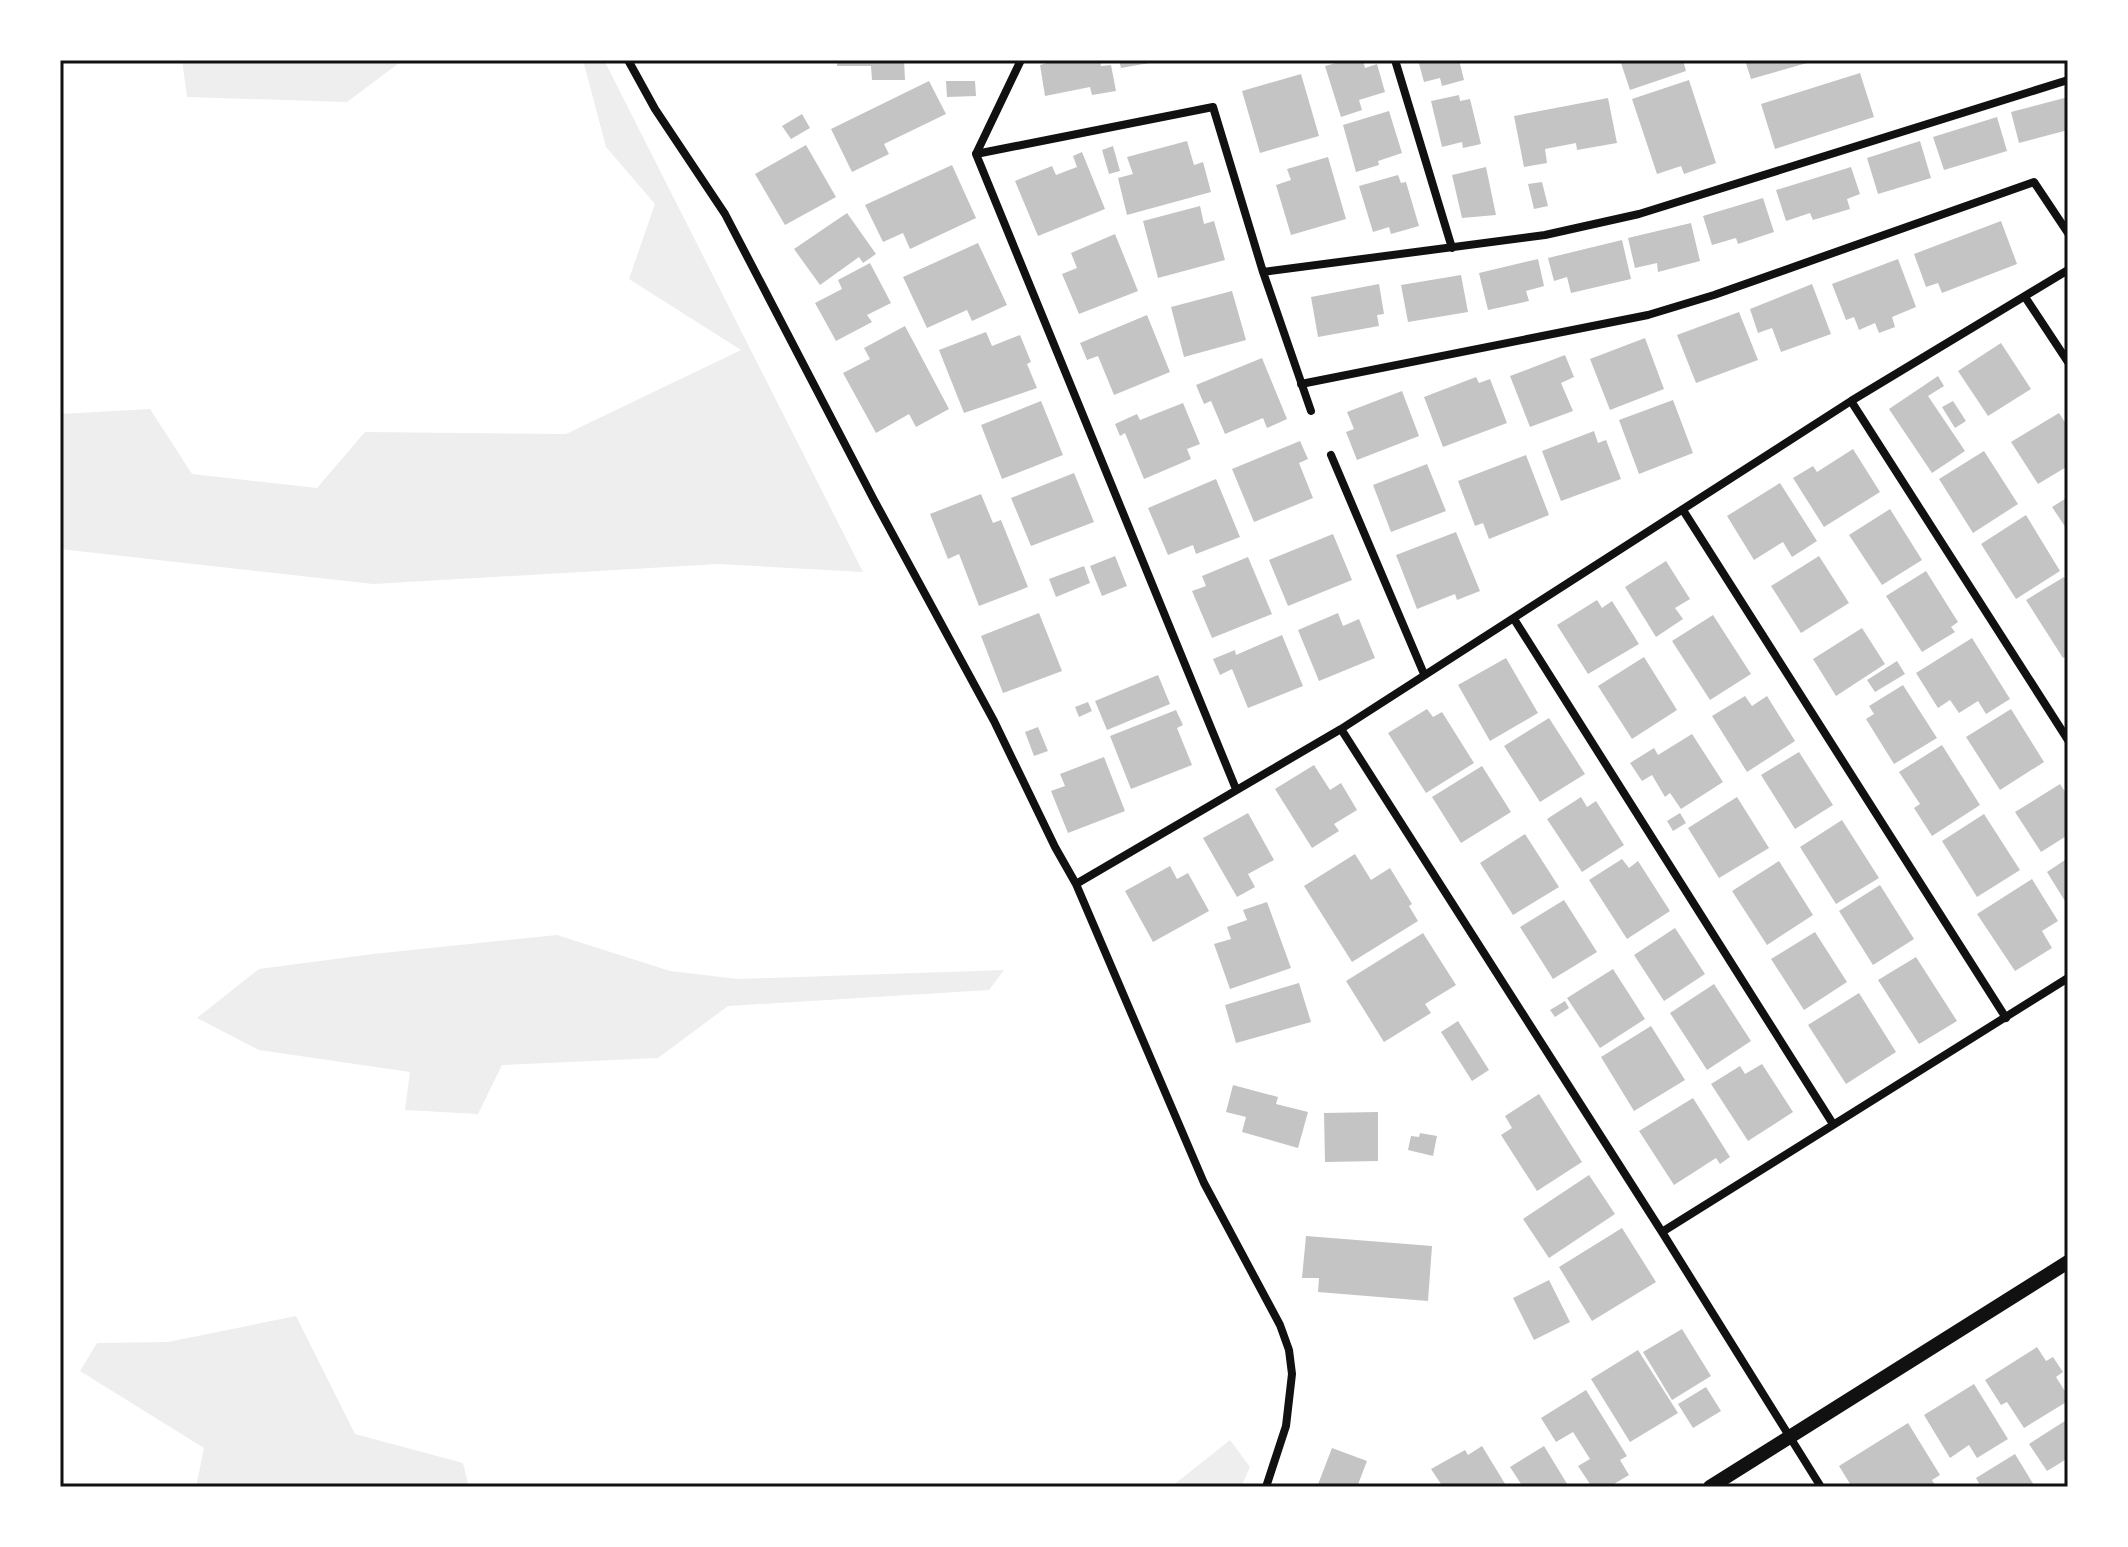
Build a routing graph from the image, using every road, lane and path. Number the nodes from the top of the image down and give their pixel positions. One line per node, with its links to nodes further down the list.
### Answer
1 (628, 60): 22 (street)
2 (1021, 60): 5 (street)
3 (1395, 60): 7 (street)
4 (2068, 80): 7 (street)
5 (976, 154): 9 (street); 21 (street)
6 (2068, 233): 12 (street)
7 (1452, 248): 9 (street)
8 (2068, 270): 10 (street)
9 (1263, 272): 12 (street)
10 (2025, 297): 11 (street); 13 (street)
11 (2068, 362)
12 (1301, 384): 14 (street)
13 (1851, 401): 16 (street); 20 (street)
14 (1311, 411)
15 (1331, 455): 18 (street)
16 (1683, 510): 17 (street); 24 (street)
17 (1514, 619): 18 (street); 25 (street)
18 (1424, 674): 19 (street)
19 (1341, 729): 21 (street); 26 (street)
20 (2068, 740)
21 (1236, 789): 22 (street)
22 (1076, 884): 29 (street)
23 (2068, 978): 24 (street)
24 (2006, 1018): 25 (street)
25 (1833, 1124): 26 (street)
26 (1662, 1232): 28 (street)
27 (2068, 1262): 28 (street)
28 (1790, 1438): 30 (street); 31 (street)
29 (1266, 1487)
30 (1710, 1487)
31 (1821, 1487)

